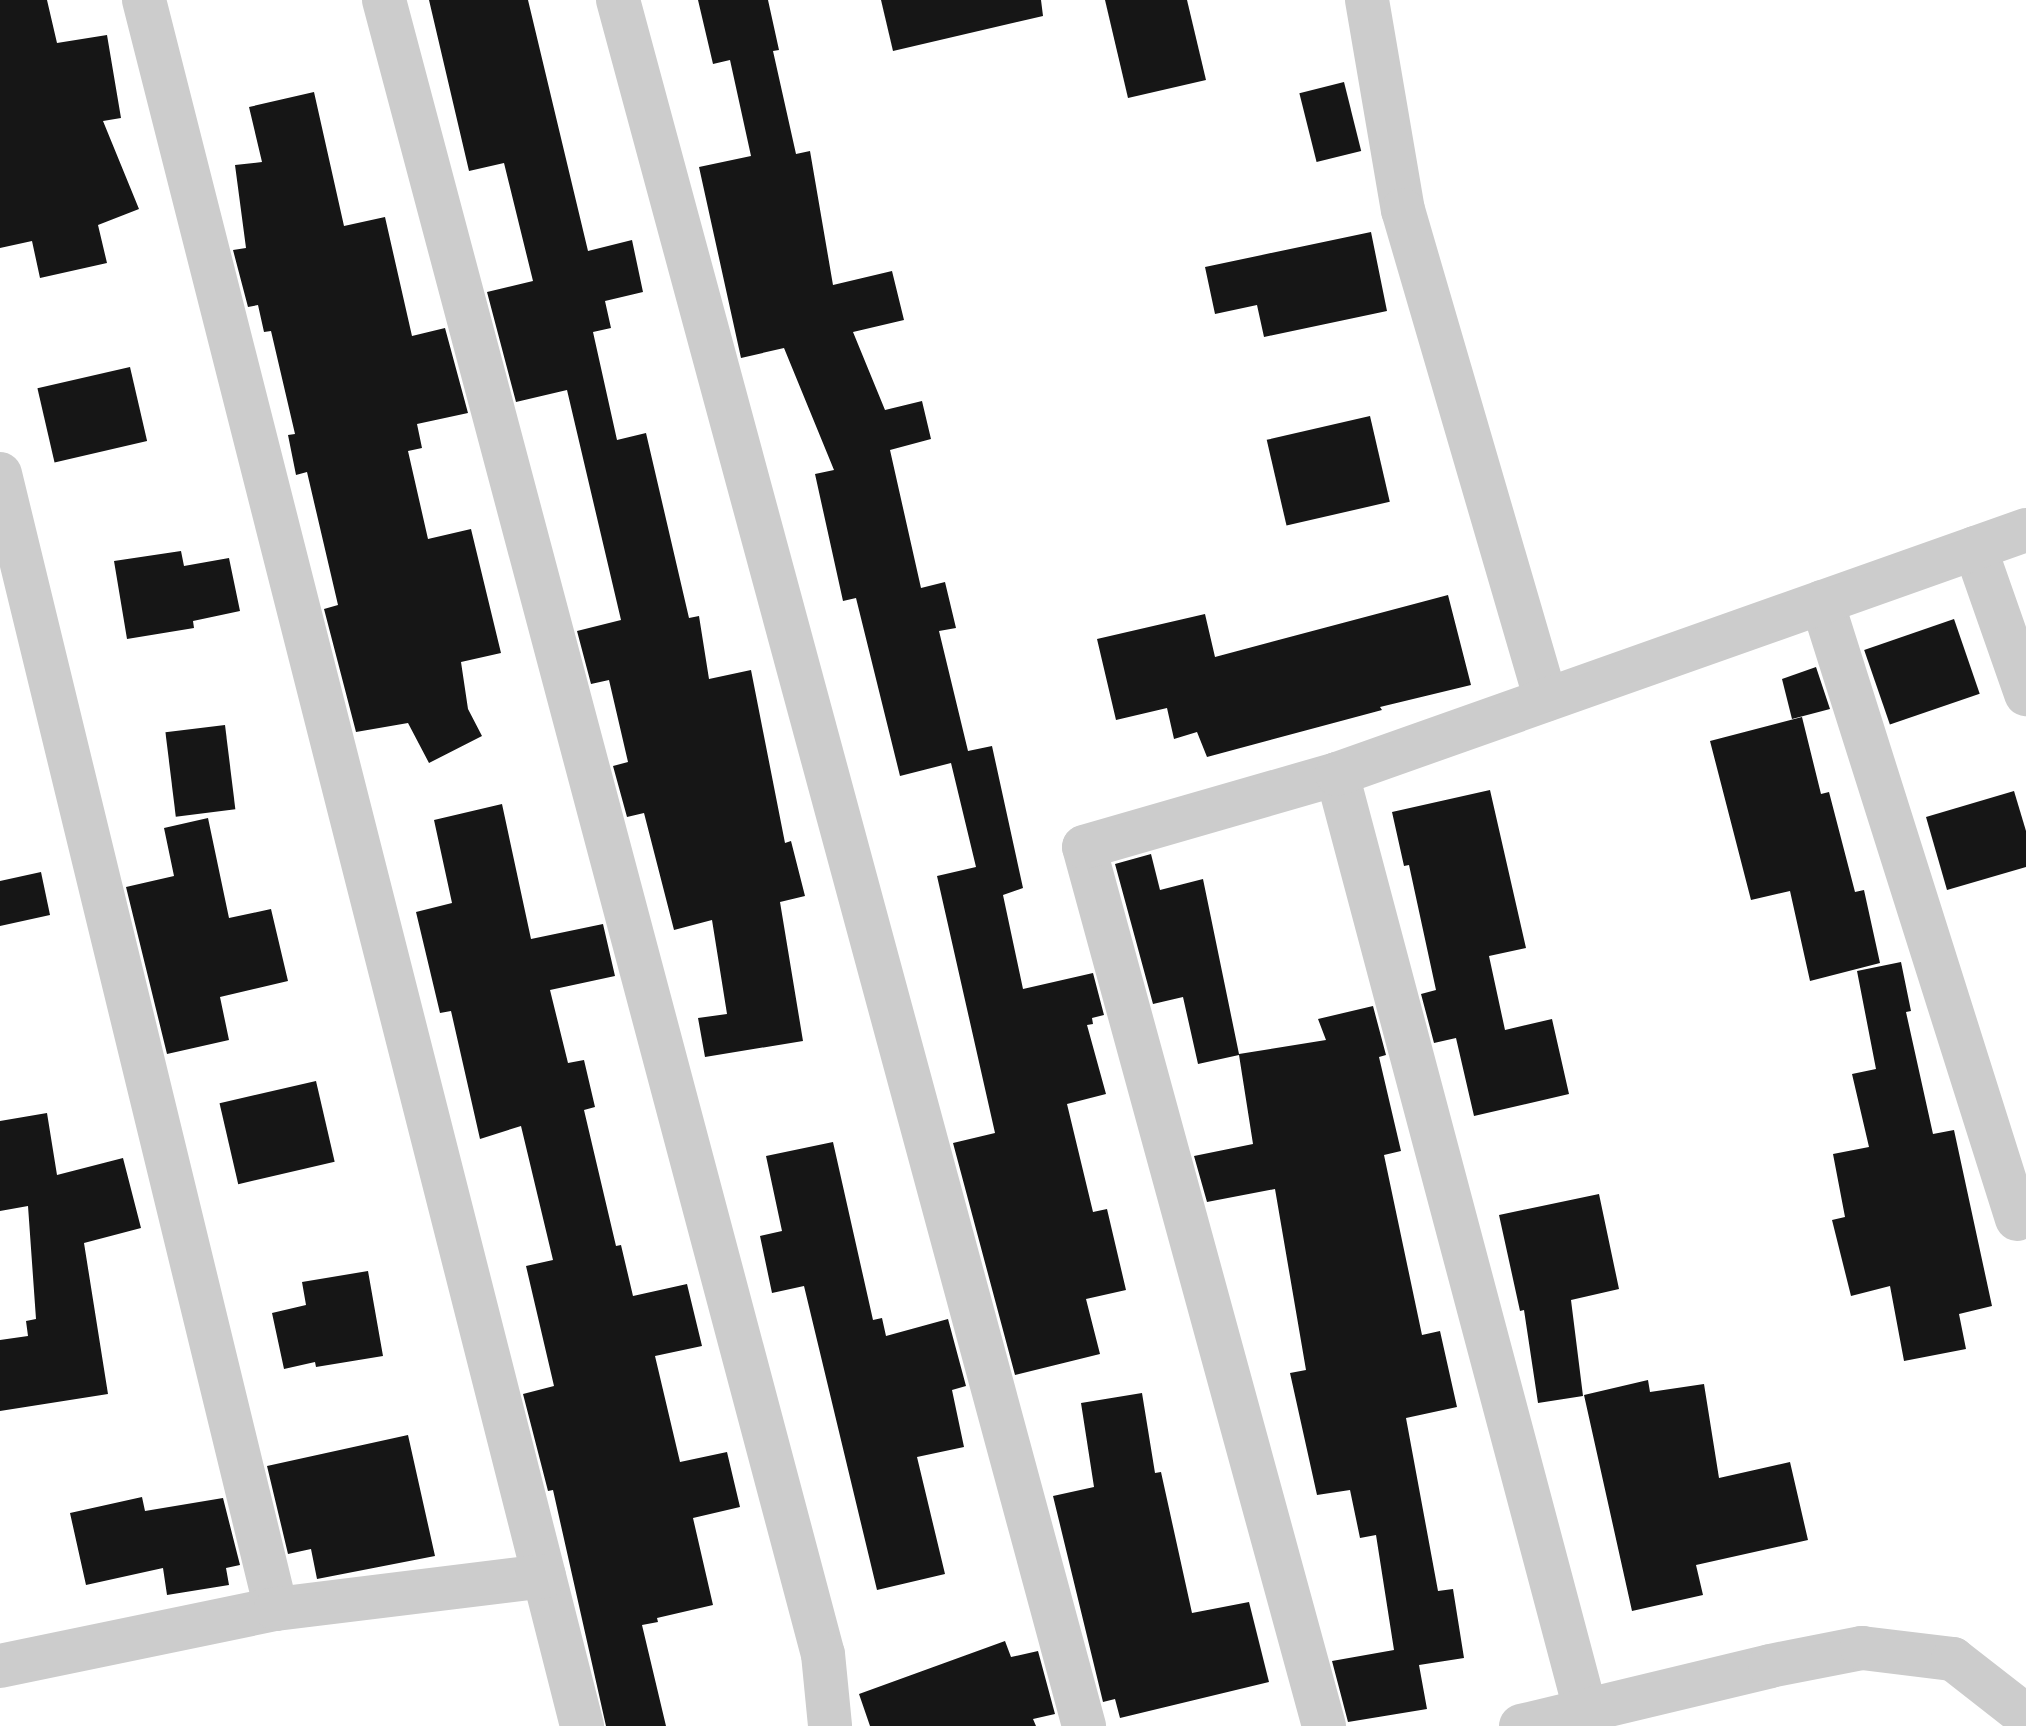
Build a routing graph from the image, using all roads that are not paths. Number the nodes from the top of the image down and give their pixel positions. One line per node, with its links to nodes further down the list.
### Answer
1 (144, 0): 13 (street)
2 (384, 0): 19 (street)
3 (618, 0): 20 (street)
4 (1367, 0): 10 (street)
5 (0, 474): 14 (street)
6 (2026, 530): 7 (street)
7 (1975, 548): 8 (street); 9 (street)
8 (1822, 602): 10 (street); 12 (street)
9 (2026, 694)
10 (1546, 700): 11 (street)
11 (1337, 774): 16 (street); 21 (street)
12 (2017, 1219)
13 (544, 1576): 14 (street); 18 (street)
14 (276, 1609): 15 (street)
15 (0, 1666)
16 (1585, 1709): 17 (street); 22 (street)
17 (2026, 1716)
18 (582, 1726)
19 (830, 1726)
20 (1084, 1726)
21 (1324, 1726)
22 (1521, 1726)

